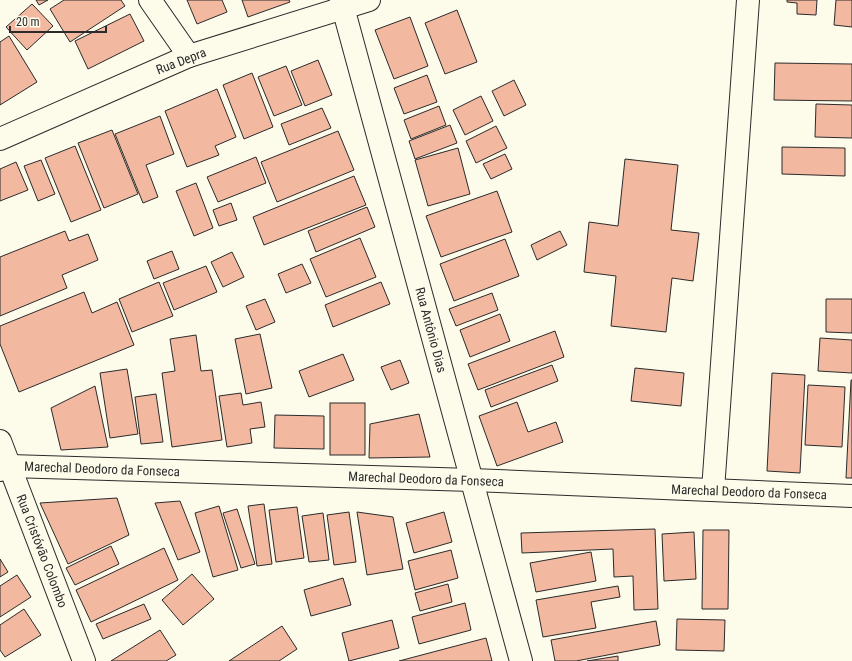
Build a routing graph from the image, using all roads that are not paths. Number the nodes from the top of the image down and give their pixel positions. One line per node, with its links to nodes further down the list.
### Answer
1 (150, 0): 5 (street)
2 (369, 0): 4 (street, Rua Depra)
3 (748, 0): 10 (street)
4 (342, 4): 5 (street, Rua Depra); 9 (street, Rua Antônio Dias)
5 (189, 56): 6 (street, Rua Depra)
6 (0, 139)
7 (0, 441): 8 (street, Rua Cristóvão Colombo)
8 (5, 468): 9 (street, Marechal Deodoro da Fonseca); 12 (street, Rua Cristóvão Colombo)
9 (472, 480): 10 (street, Marechal Deodoro da Fonseca); 13 (street, Rua Antônio Dias)
10 (713, 490): 11 (street, Marechal Deodoro da Fonseca)
11 (852, 496)
12 (84, 661)
13 (521, 661)

